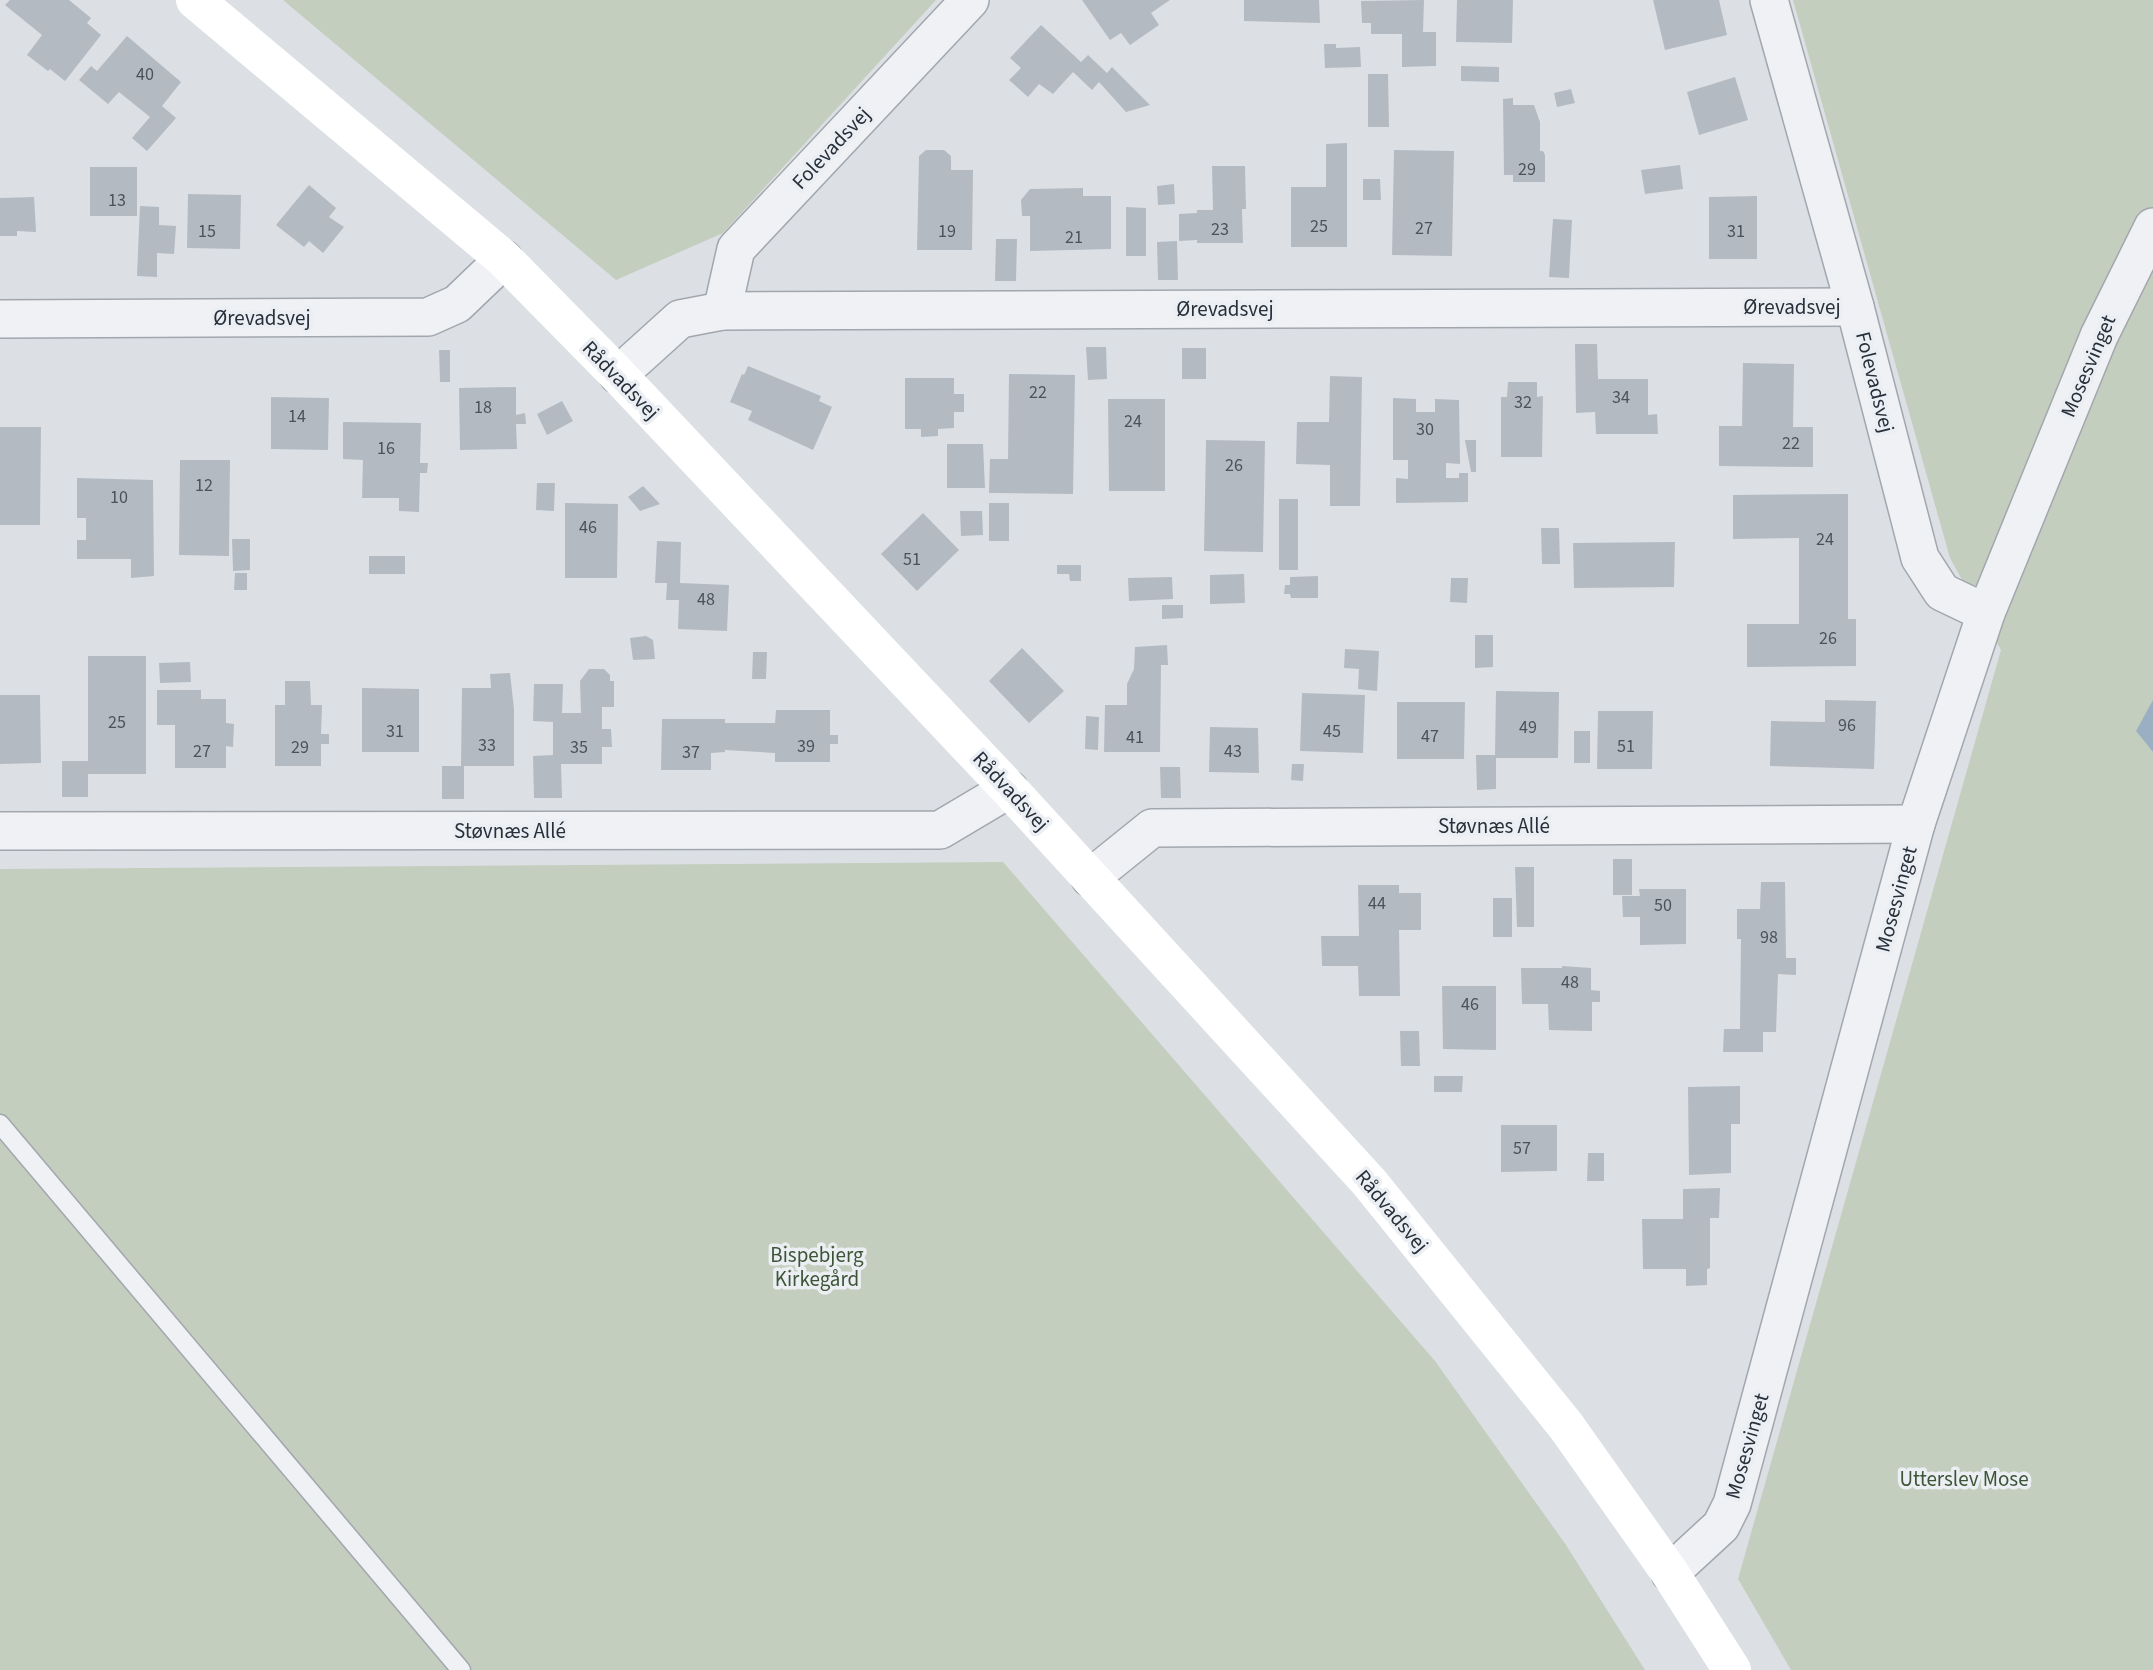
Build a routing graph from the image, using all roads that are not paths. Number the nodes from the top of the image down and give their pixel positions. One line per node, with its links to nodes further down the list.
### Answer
1 (195, 0): 5 (street, Rådvadsvej)
2 (970, 0): 7 (street, Folevadsvej)
3 (1769, 0): 6 (street, Folevadsvej)
4 (2153, 228): 10 (street, Mosesvinget)
5 (504, 259): 8 (street, Ørevadsvej); 9 (street, Rådvadsvej)
6 (1855, 307): 7 (street, Ørevadsvej); 10 (street, Folevadsvej)
7 (722, 311): 9 (street, Ørevadsvej)
8 (0, 319)
9 (618, 375): 11 (street, Rådvadsvej)
10 (1986, 613): 12 (street, Mosesvinget)
11 (1009, 789): 13 (street, Støvnæs Allé); 14 (street, Rådvadsvej)
12 (1916, 824): 14 (street, Støvnæs Allé); 16 (street, Mosesvinget)
13 (0, 831)
14 (1090, 878): 16 (street, Rådvadsvej)
15 (0, 1124): 18 (lane)
16 (1670, 1573): 17 (street, Rådvadsvej)
17 (1720, 1664)
18 (461, 1670)

